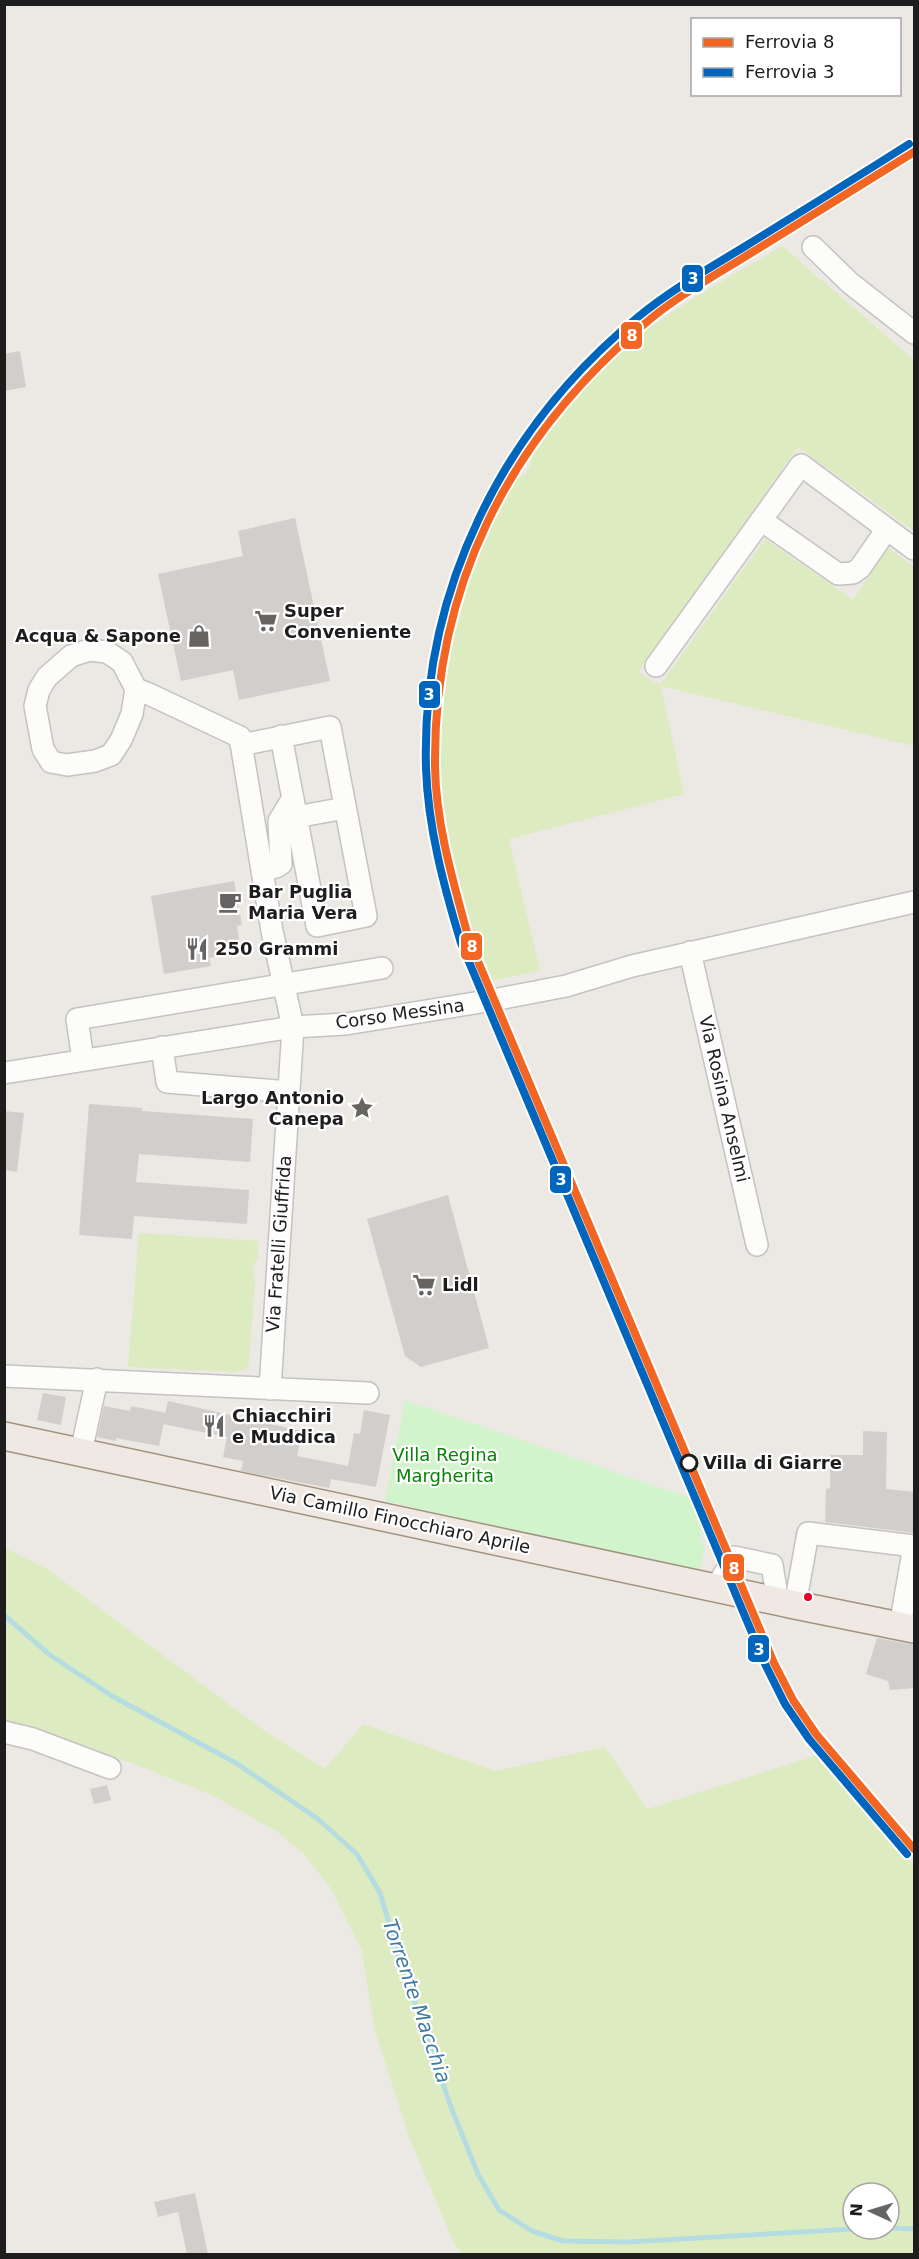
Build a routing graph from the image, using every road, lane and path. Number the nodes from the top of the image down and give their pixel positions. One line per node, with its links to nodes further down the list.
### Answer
1 (813, 247): 2 (street)
2 (915, 333)
3 (761, 520): 4 (street); 4 (street); 6 (street)
4 (887, 529): 5 (street)
5 (915, 549)
6 (656, 666)
7 (136, 689): 7 (street); 9 (street)
8 (281, 736): 9 (street); 10 (street); 11 (street)
9 (241, 745): 12 (street, Via Fratelli Giuffrida)
10 (294, 807): 11 (street); 11 (street); 12 (street)
11 (345, 808)
12 (262, 871): 16 (street, Via Fratelli Giuffrida)
13 (915, 902): 14 (street, Corso Messina)
14 (690, 952): 17 (street, Corso Messina); 22 (street, Via Rosina Anselmi)
15 (382, 968): 16 (street)
16 (283, 984): 17 (street, Via Fratelli Giuffrida); 19 (street)
17 (300, 1026): 18 (street, Corso Messina); 21 (street, Via Fratelli Giuffrida)
18 (162, 1047): 19 (street, Corso Messina); 21 (street)
19 (83, 1060): 20 (street, Corso Messina)
20 (4, 1073)
21 (289, 1092): 25 (street, Via Fratelli Giuffrida)
22 (757, 1245)
23 (4, 1376): 24 (street)
24 (97, 1379): 25 (street); 28 (street)
25 (270, 1389): 26 (street)
26 (368, 1393)
27 (4, 1436): 28 (main road, Via Camillo Finocchiaro Aprile)
28 (81, 1452): 30 (main road, Via Camillo Finocchiaro Aprile)
29 (914, 1546): 30 (street); 31 (street)
30 (786, 1604): 31 (main road, Via Camillo Finocchiaro Aprile)
31 (907, 1628)
32 (4, 1732): 33 (street)
33 (110, 1768)

